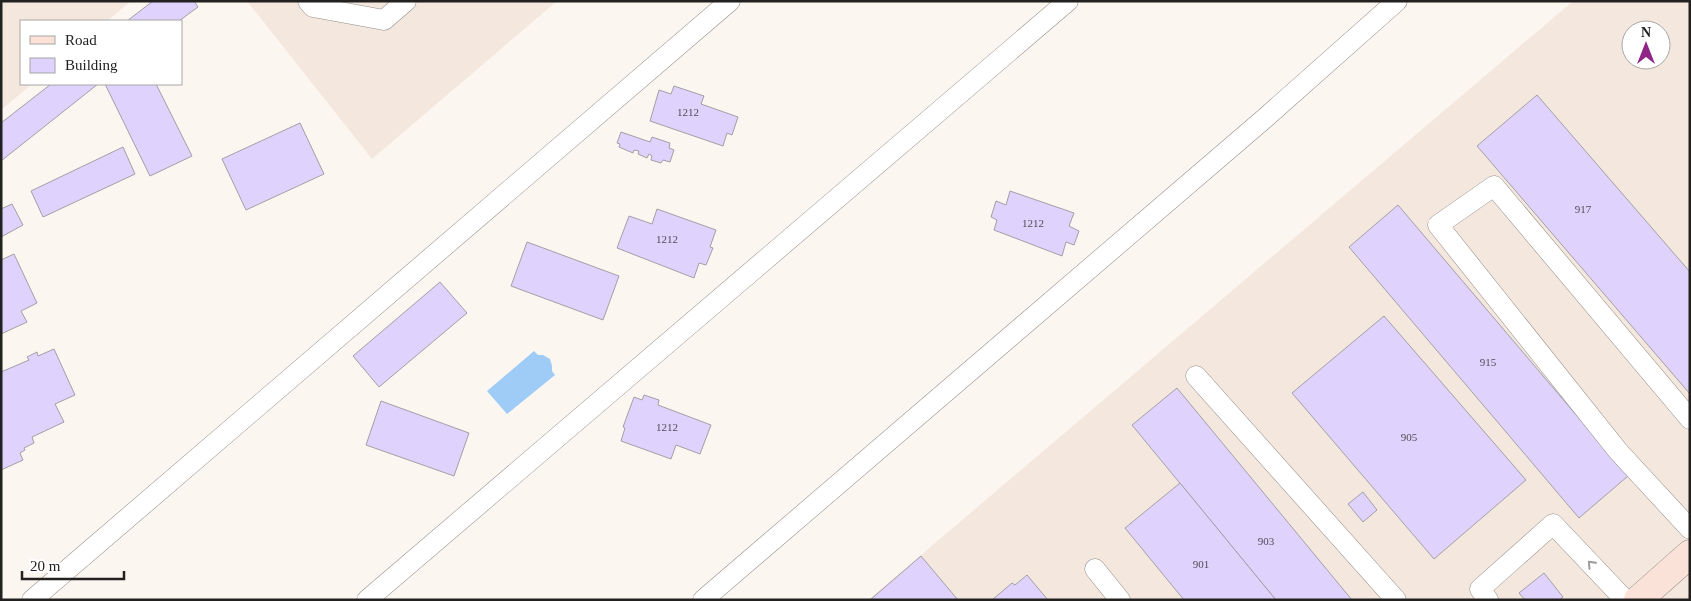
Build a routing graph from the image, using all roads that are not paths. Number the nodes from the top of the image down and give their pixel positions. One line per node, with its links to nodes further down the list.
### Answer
1 (308, 1): 2 (lane)
2 (406, 1)
3 (730, 1): 11 (lane)
4 (1068, 1): 12 (lane)
5 (1397, 1): 13 (lane)
6 (1196, 376): 15 (lane)
7 (1690, 419): 8 (lane)
8 (1690, 529)
9 (1690, 554): 18 (main road)
10 (1095, 569): 14 (lane)
11 (32, 600)
12 (367, 600)
13 (703, 600)
14 (1120, 600)
15 (1396, 600)
16 (1488, 600): 17 (lane, one-way to 16)
17 (1625, 600)
18 (1638, 600)

